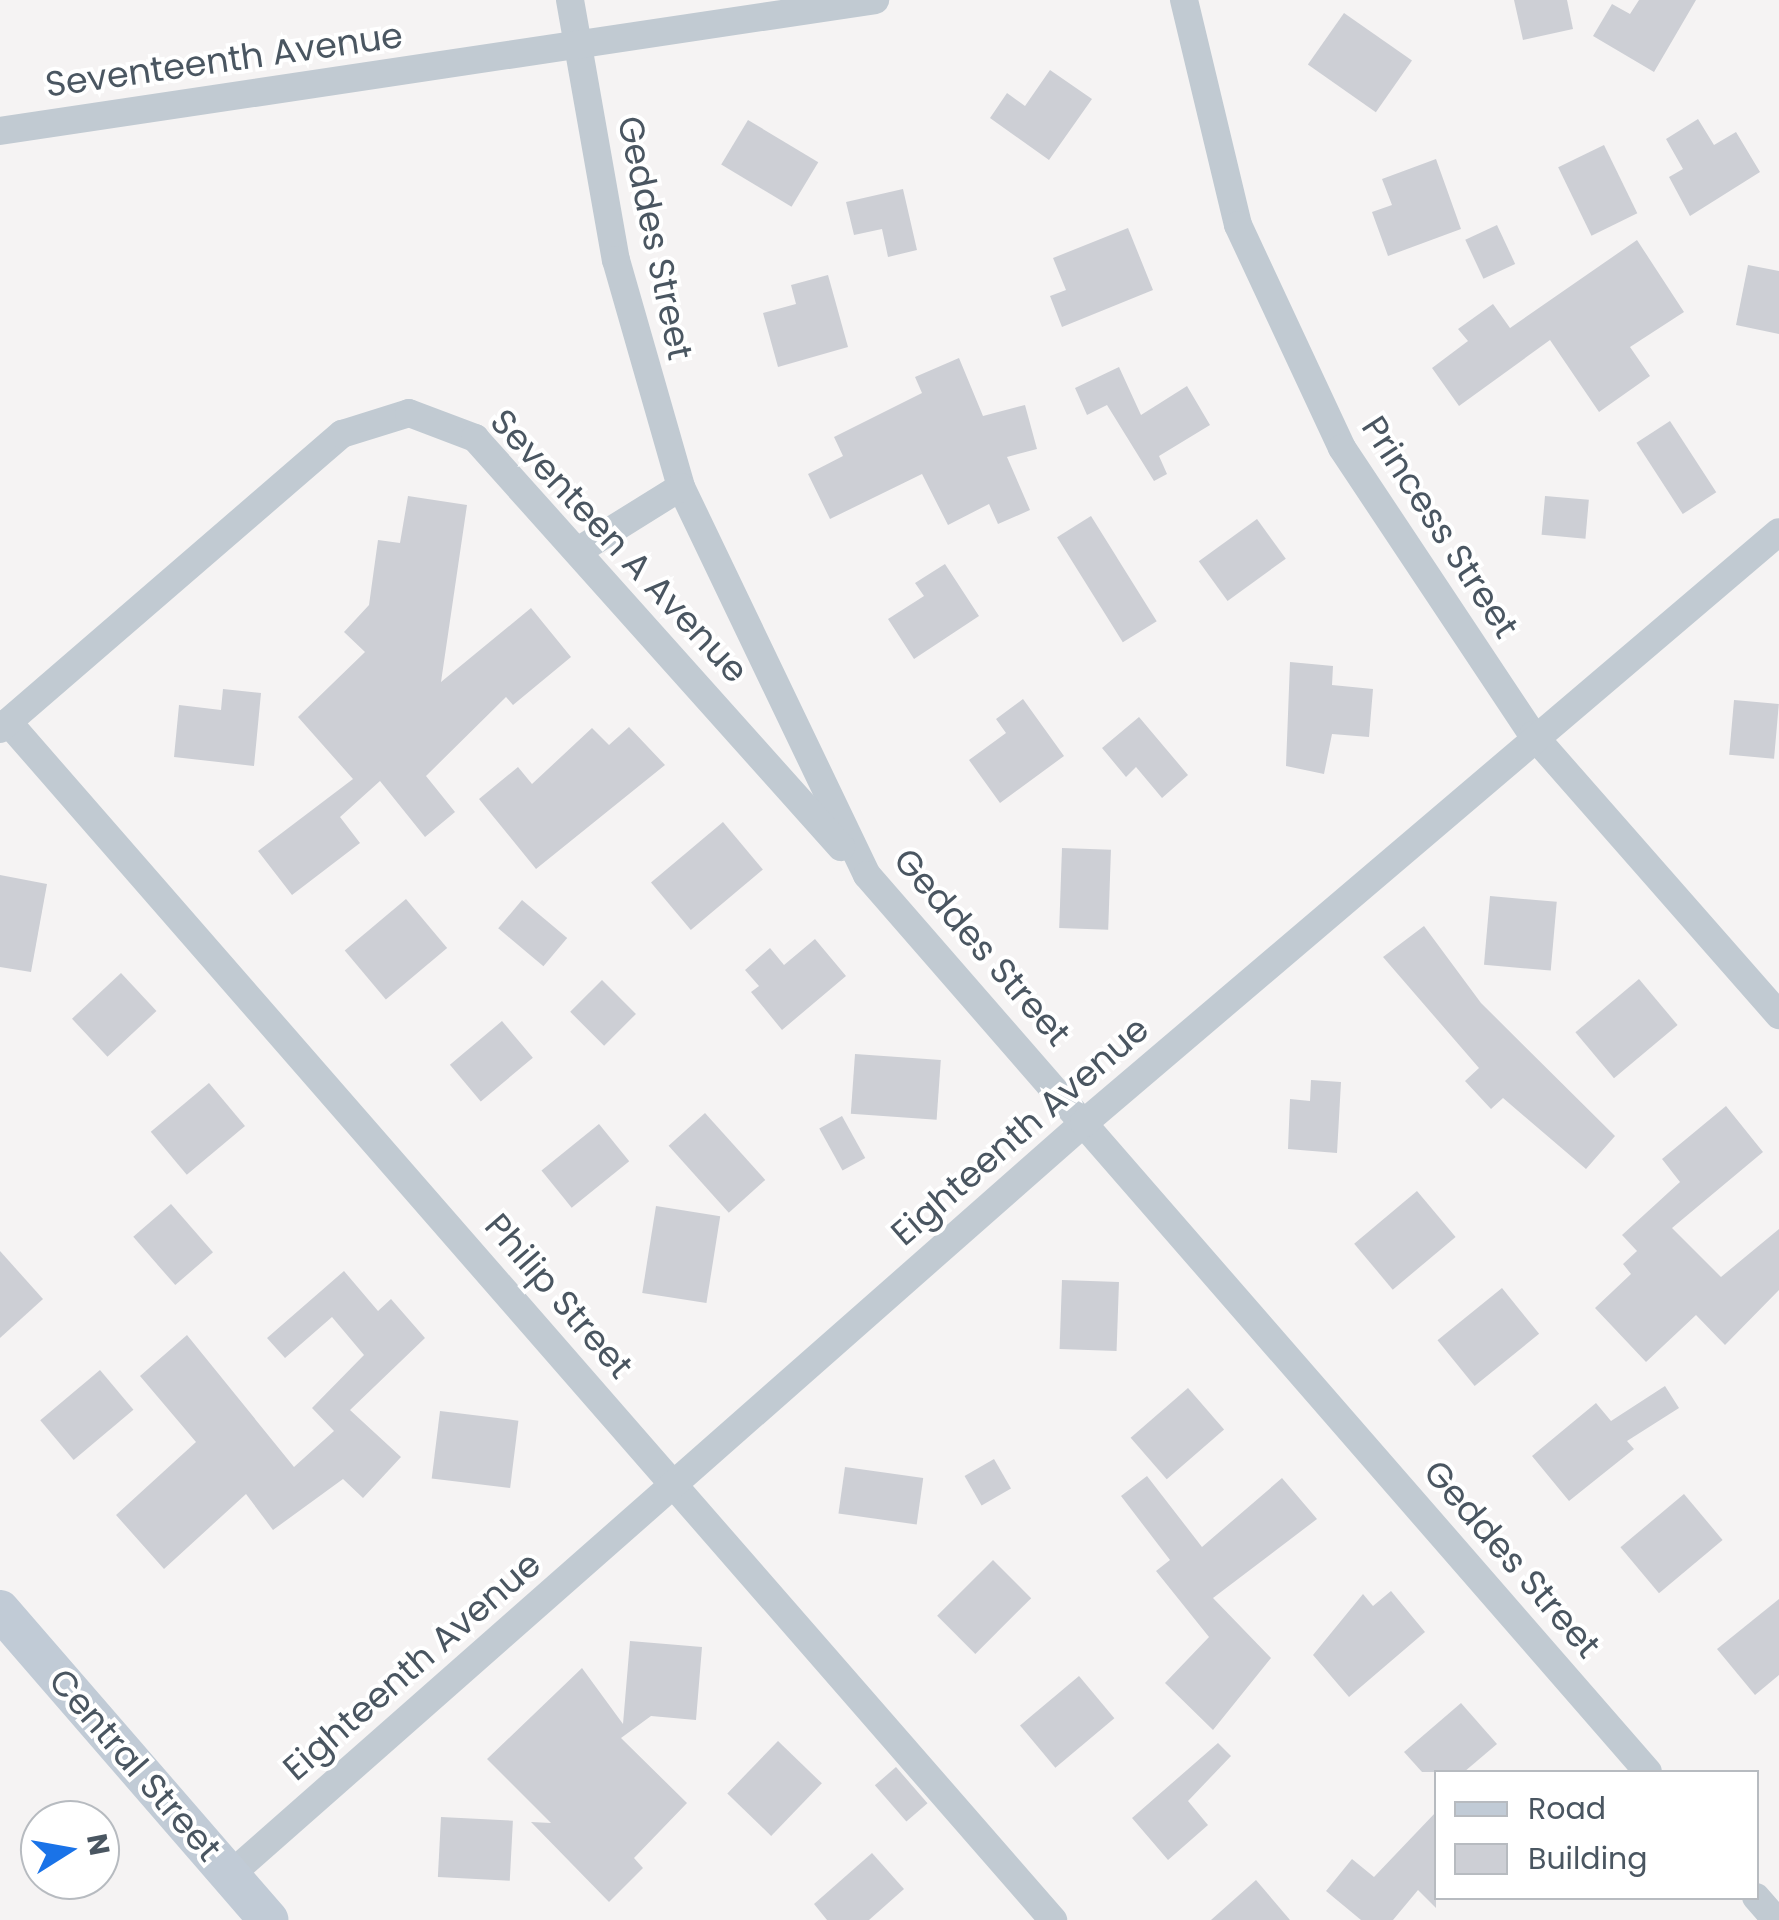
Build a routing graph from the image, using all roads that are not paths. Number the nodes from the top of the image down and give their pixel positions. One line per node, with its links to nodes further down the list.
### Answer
1 (570, 0): 4 (street, Geddes Street)
2 (875, 0): 4 (street, Seventeenth Avenue)
3 (1184, 0): 10 (street, Princess Street)
4 (576, 46): 5 (street, Seventeenth Avenue); 6 (street, Geddes Street)
5 (0, 131)
6 (681, 488): 8 (street); 11 (street, Geddes Street)
7 (1779, 532): 10 (street, Eighteenth Avenue)
8 (578, 551): 9 (street, Seventeen A Avenue); 11 (street, Seventeen A Avenue)
9 (4, 726): 14 (street, Philip Street)
10 (1533, 735): 12 (street, Princess Street); 13 (street, Eighteenth Avenue)
11 (867, 876): 13 (street, Geddes Street)
12 (1779, 1015)
13 (1084, 1123): 14 (street, Eighteenth Avenue); 16 (street, Geddes Street)
14 (674, 1486): 17 (street, Eighteenth Avenue); 20 (street, Philip Street)
15 (0, 1610): 17 (main road, Central Street)
16 (1646, 1770)
17 (230, 1875): 19 (main road, Central Street)
18 (1758, 1900): 21 (street)
19 (269, 1920)
20 (1052, 1920)
21 (1776, 1920)

